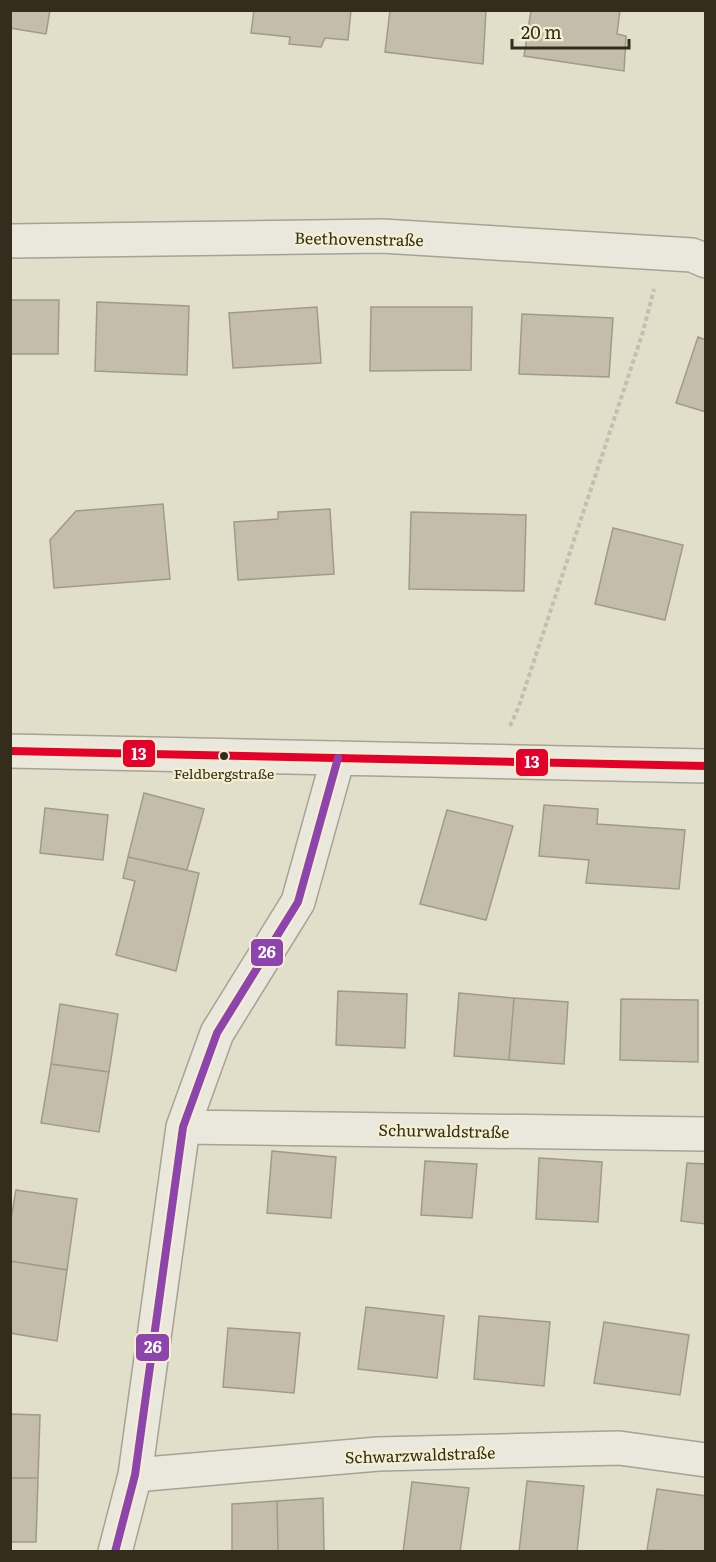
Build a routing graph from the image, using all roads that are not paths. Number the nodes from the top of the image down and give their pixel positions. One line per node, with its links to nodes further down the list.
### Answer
1 (10, 241): 2 (street, Beethovenstraße)
2 (692, 251)
3 (10, 751): 4 (street)
4 (338, 758): 5 (street); 6 (street)
5 (705, 766)
6 (183, 1127): 7 (street, Schurwaldstraße); 9 (street)
7 (705, 1134)
8 (705, 1460): 9 (street, Schwarzwaldstraße)
9 (135, 1475): 10 (street)
10 (115, 1551)

